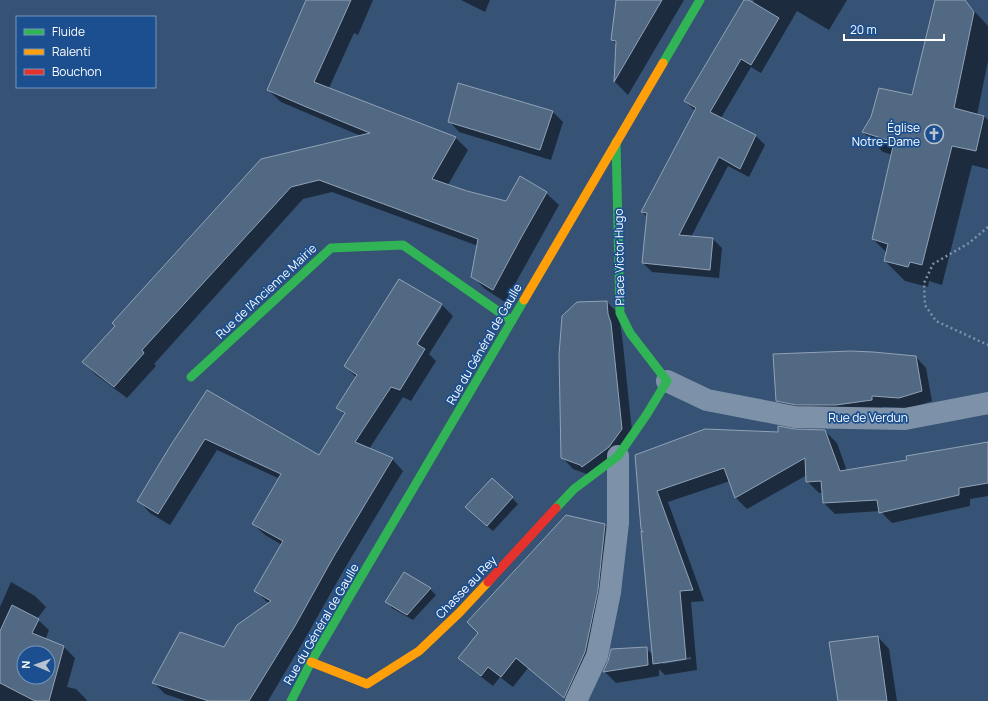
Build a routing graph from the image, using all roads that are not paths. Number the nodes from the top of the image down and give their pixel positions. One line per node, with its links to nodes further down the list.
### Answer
1 (700, 0): 2 (street, Rue du Général de Gaulle)
2 (616, 142): 3 (street, Rue du Général de Gaulle); 5 (street, Place Victor Hugo)
3 (512, 321): 4 (street, Rue de l'Ancienne Mairie); 9 (street, Rue du Général de Gaulle)
4 (191, 377)
5 (667, 381): 7 (street, Place Victor Hugo); 8 (street)
6 (988, 403): 7 (street, Rue de Verdun)
7 (794, 418)
8 (618, 456): 9 (street, Chasse au Rey); 11 (street)
9 (311, 662): 10 (street, Rue du Général de Gaulle)
10 (291, 701)
11 (576, 701)

